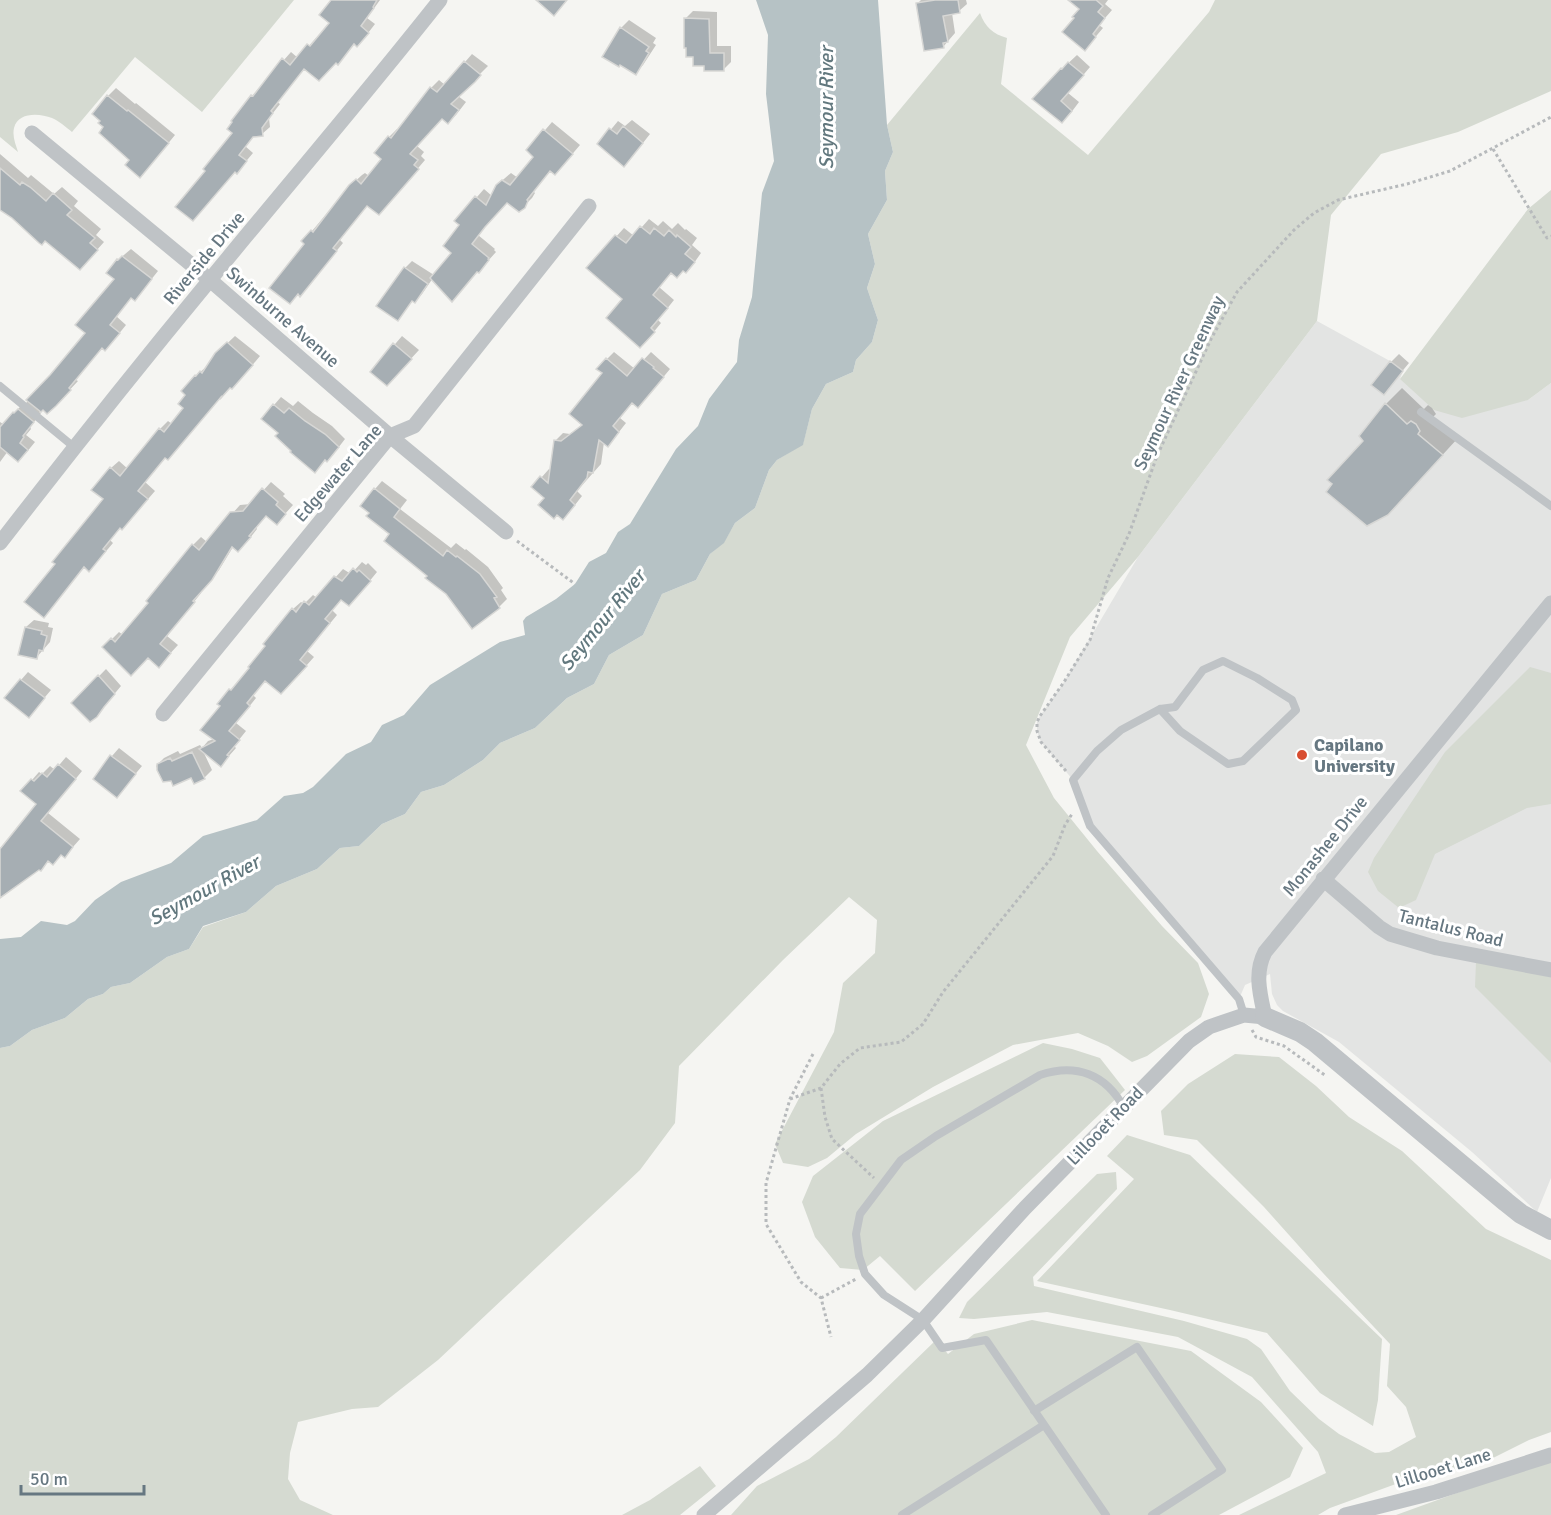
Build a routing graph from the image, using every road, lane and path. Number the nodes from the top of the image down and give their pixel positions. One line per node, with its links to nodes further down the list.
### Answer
1 (440, 0): 7 (street, Riverside Drive)
2 (1551, 117): 4 (path, Seymour River Greenway)
3 (32, 133): 7 (street, Swinburne Avenue)
4 (1492, 148): 6 (path); 19 (path, Seymour River Greenway)
5 (590, 206): 10 (street, Edgewater Lane)
6 (1551, 236)
7 (210, 280): 10 (street, Swinburne Avenue); 11 (street, Riverside Drive)
8 (0, 386): 11 (lane)
9 (1421, 412): 12 (lane)
10 (390, 436): 13 (street, Swinburne Avenue); 18 (street, Edgewater Lane)
11 (74, 447): 14 (street, Riverside Drive)
12 (1551, 506)
13 (506, 532): 15 (path)
14 (0, 543)
15 (575, 584)
16 (1551, 603): 21 (street, Monashee Drive)
17 (1160, 709): 17 (lane); 19 (lane)
18 (163, 714)
19 (1073, 780): 20 (lane)
20 (1080, 803): 23 (lane); 26 (path)
21 (1323, 879): 22 (street, Tantalus Road); 24 (street, Monashee Drive)
22 (1551, 970)
23 (1244, 1015): 24 (street, Lillooet Road); 28 (street, Lillooet Road)
24 (1265, 1017): 30 (street, Lillooet Road)
25 (813, 1054): 27 (path)
26 (820, 1088): 27 (path); 29 (path)
27 (790, 1099): 32 (path)
28 (1124, 1108): 29 (lane); 33 (street, Lillooet Road)
29 (881, 1185): 31 (lane)
30 (1551, 1230)
31 (866, 1274): 32 (path); 33 (lane)
32 (821, 1298): 34 (path)
33 (923, 1320): 35 (lane); 38 (street, Lillooet Road)
34 (831, 1337)
35 (1034, 1411): 36 (lane); 41 (lane)
36 (1044, 1425): 39 (lane); 40 (lane)
37 (1551, 1455): 42 (street, Lillooet Lane)
38 (704, 1515)
39 (902, 1515)
40 (1106, 1515)
41 (1152, 1515)
42 (1345, 1515)

